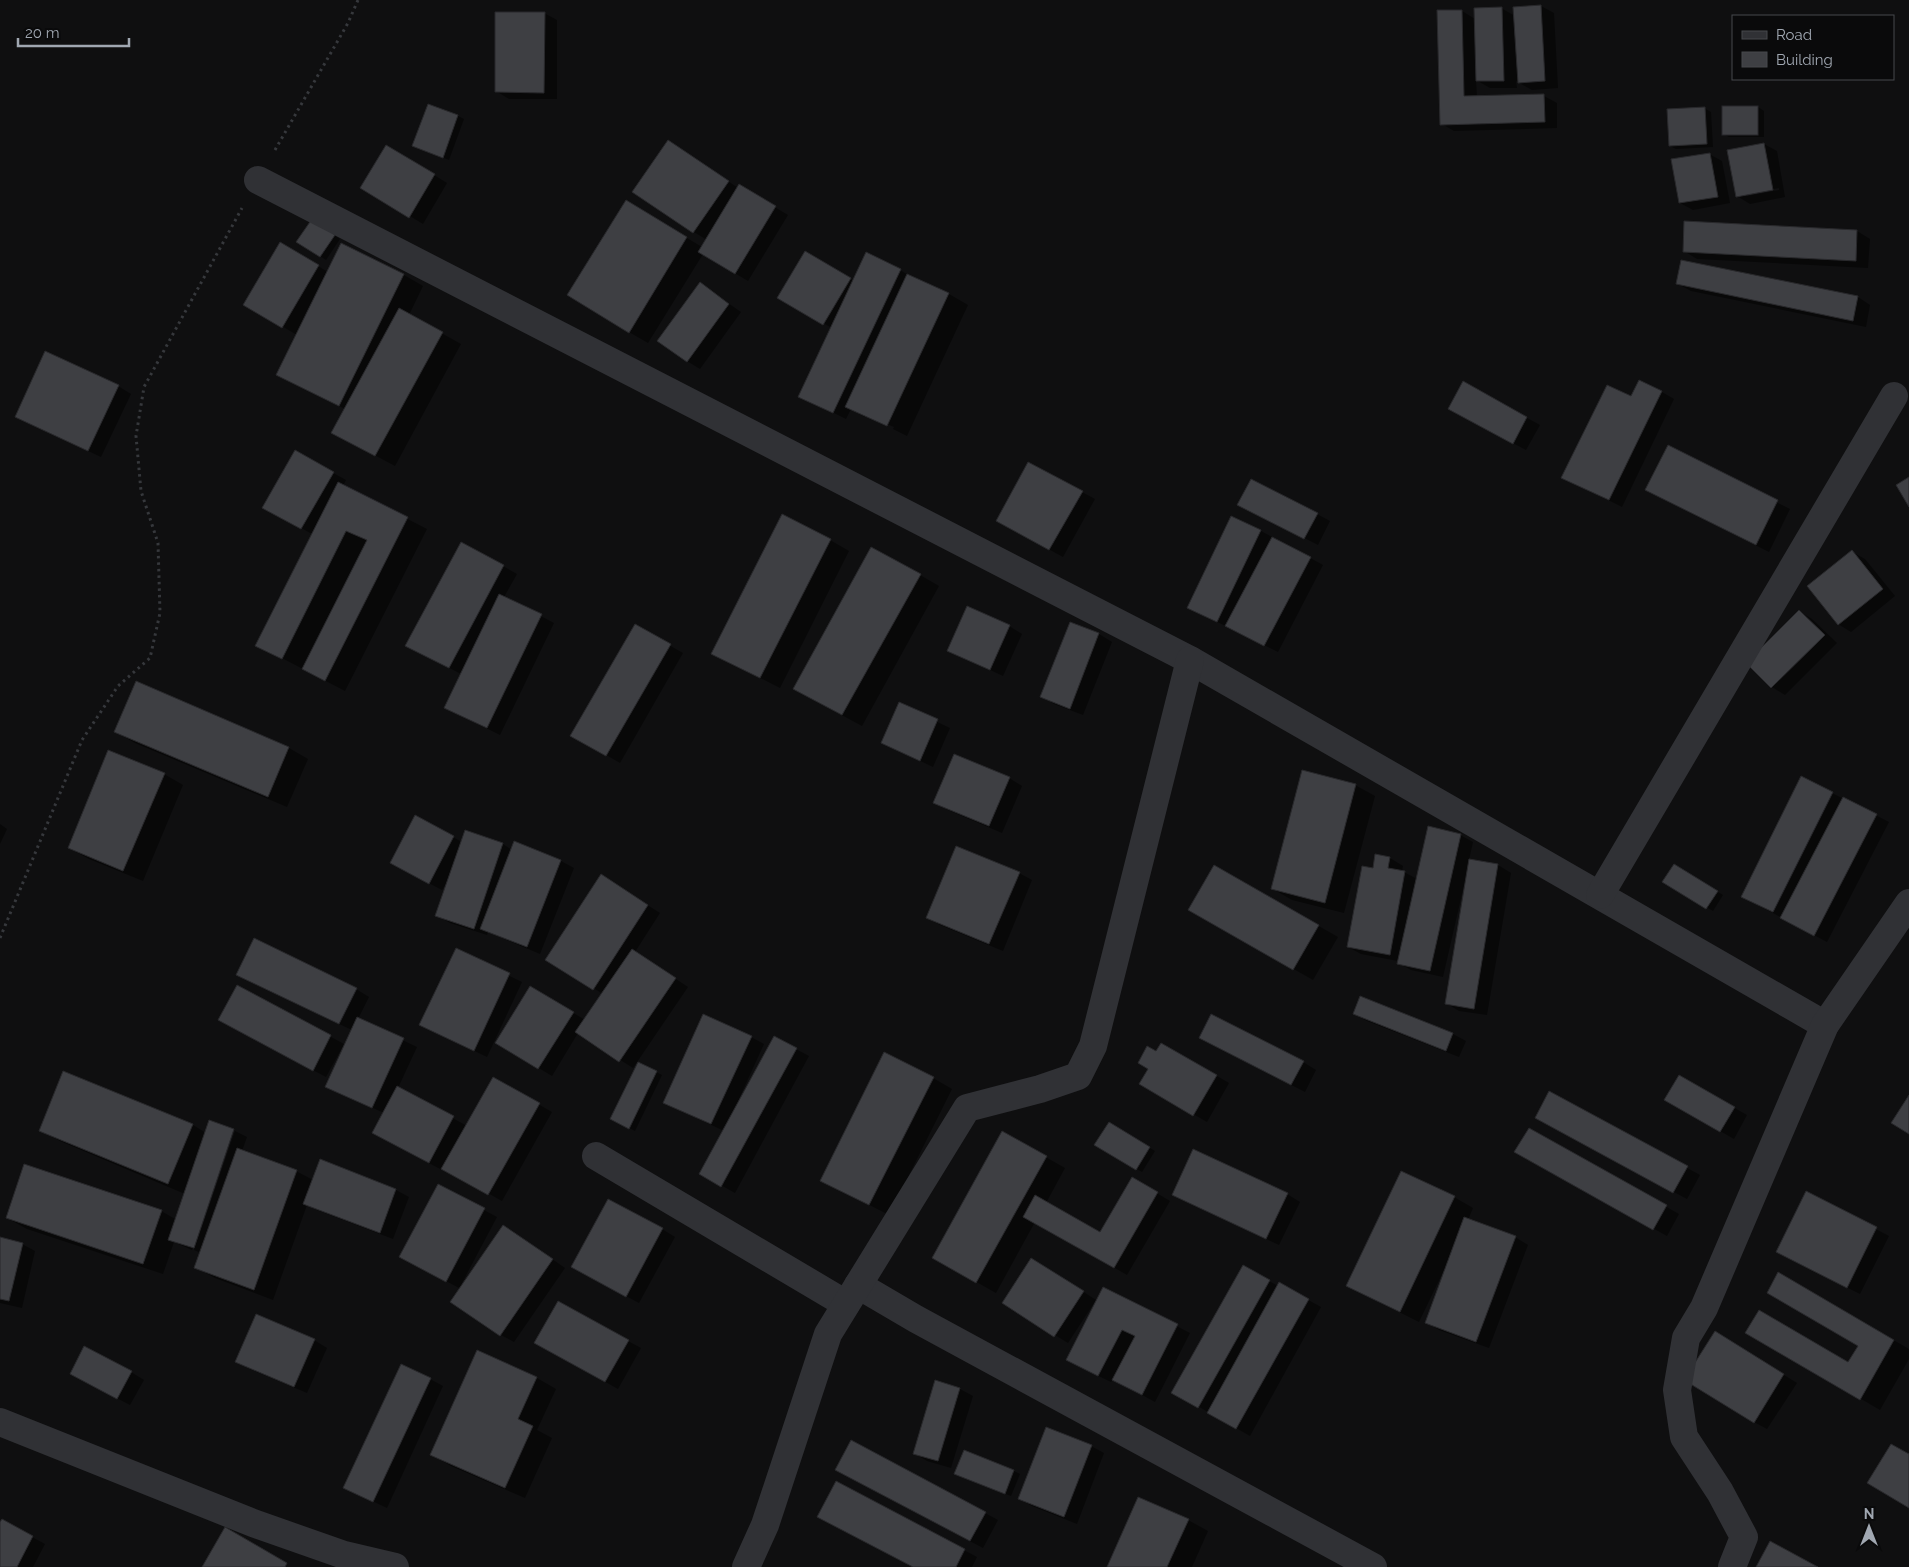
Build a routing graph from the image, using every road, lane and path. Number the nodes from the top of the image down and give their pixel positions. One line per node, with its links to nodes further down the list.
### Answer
1 (358, 0): 2 (path)
2 (258, 180): 4 (street); 7 (path)
3 (1894, 396): 5 (street)
4 (1190, 660): 5 (street); 10 (street)
5 (1600, 896): 8 (street)
6 (1909, 903): 8 (street)
7 (0, 938)
8 (1825, 1025): 15 (street)
9 (596, 1156): 10 (street)
10 (852, 1294): 13 (street); 14 (street)
11 (0, 1422): 12 (street)
12 (395, 1567)
13 (746, 1567)
14 (1373, 1567)
15 (1732, 1567)

